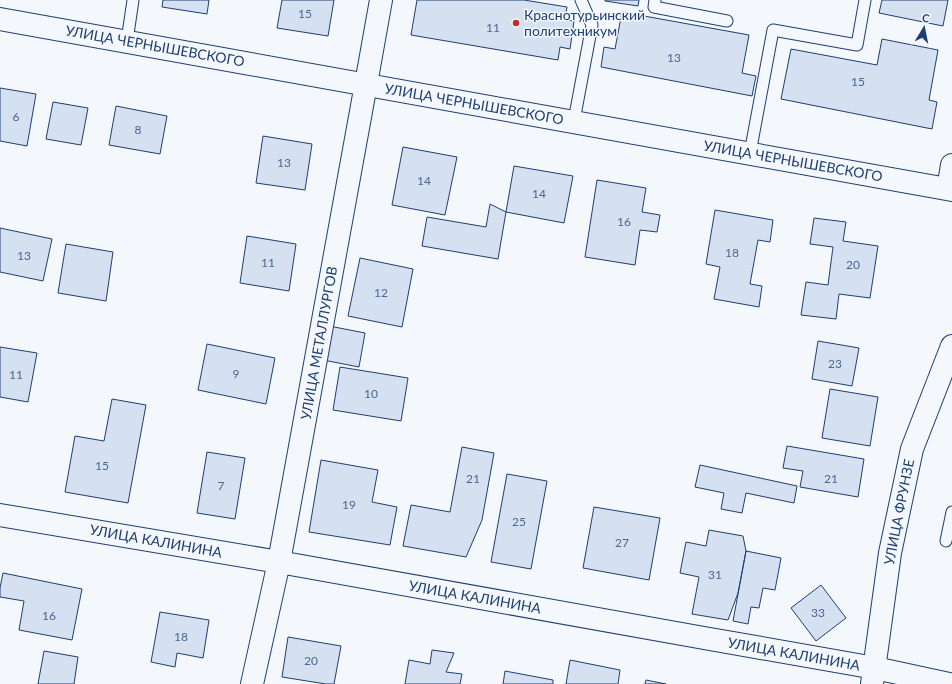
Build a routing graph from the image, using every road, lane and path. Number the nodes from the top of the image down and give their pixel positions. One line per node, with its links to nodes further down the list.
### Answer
1 (133, 0): 8 (lane)
2 (381, 0): 9 (street, УЛИЦА МЕТАЛЛУРГОВ)
3 (580, 0): 10 (lane)
4 (655, 0): 7 (lane)
5 (865, 0): 11 (lane)
6 (0, 19): 8 (street, УЛИЦА ЧЕРНЫШЕВСКОГО)
7 (728, 21)
8 (127, 41): 9 (street, УЛИЦА ЧЕРНЫШЕВСКОГО)
9 (366, 84): 10 (street, УЛИЦА ЧЕРНЫШЕВСКОГО); 18 (street, УЛИЦА МЕТАЛЛУРГОВ)
10 (575, 122): 11 (street, УЛИЦА ЧЕРНЫШЕВСКОГО)
11 (750, 153): 13 (street, УЛИЦА ЧЕРНЫШЕВСКОГО)
12 (952, 165): 13 (street)
13 (950, 190)
14 (951, 353): 19 (street, УЛИЦА ФРУНЗЕ)
15 (952, 512): 17 (lane)
16 (0, 515): 18 (street, УЛИЦА КАЛИНИНА)
17 (946, 541)
18 (279, 562): 19 (street, УЛИЦА КАЛИНИНА); 20 (street, УЛИЦА МЕТАЛЛУРГОВ)
19 (873, 676): 21 (street, УЛИЦА КАЛИНИНА)
20 (252, 684)
21 (949, 684)

